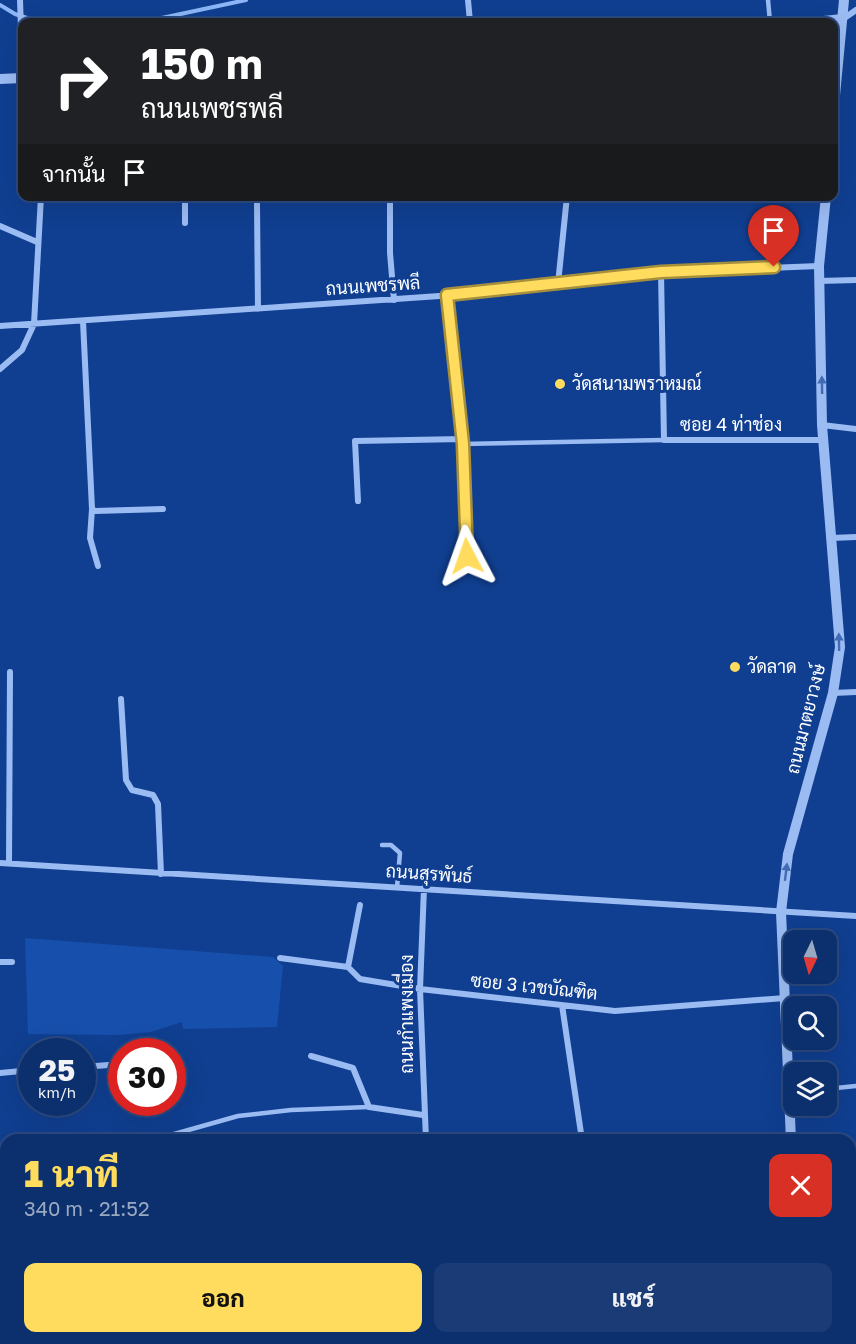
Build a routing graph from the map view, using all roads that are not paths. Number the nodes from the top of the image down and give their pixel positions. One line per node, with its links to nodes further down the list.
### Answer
1 (19, 0): 6 (street)
2 (468, 0): 7 (street)
3 (768, 0): 8 (lane)
4 (843, 0): 10 (street)
5 (856, 10): 10 (street)
6 (20, 18)
7 (470, 18)
8 (770, 18)
9 (838, 19): 10 (street)
10 (842, 19): 11 (street)
11 (838, 62)
12 (18, 78): 13 (street)
13 (0, 79)
14 (41, 201): 22 (street)
15 (185, 201): 20 (street)
16 (390, 201): 29 (street)
17 (566, 201): 27 (street)
18 (826, 201): 23 (street, ถนนมาตยาวงษ์)
19 (257, 204): 30 (street)
20 (185, 224)
21 (0, 226): 22 (street)
22 (37, 242): 32 (street)
23 (819, 266): 24 (street, ถนนเพชรพลี); 26 (street, ถนนมาตยาวงษ์)
24 (661, 272): 27 (street, ถนนเพชรพลี); 39 (street, ซอย 4 ท่าช่อง)
25 (856, 280): 26 (street)
26 (819, 281): 35 (street, ถนนมาตยาวงษ์, one-way to 26)
27 (558, 284): 28 (street, ถนนเพชรพลี)
28 (447, 295): 29 (street, ถนนเพชรพลี); 38 (street)
29 (394, 300): 30 (street, ถนนเพชรพลี)
30 (258, 309): 31 (street, ถนนเพชรพลี)
31 (83, 321): 32 (street, ถนนเพชรพลี); 41 (street)
32 (34, 324): 33 (street, ถนนเพชรพลี); 34 (street)
33 (0, 326)
34 (0, 369)
35 (822, 425): 36 (street); 37 (street, ถนนมาตยาวงษ์)
36 (856, 429)
37 (823, 440): 39 (street, ซอย 4 ท่าช่อง); 44 (street, ถนนมาตยาวงษ์)
38 (463, 441): 39 (lane); 40 (street); 45 (street)
39 (664, 441)
40 (358, 501)
41 (92, 509): 42 (street); 46 (street)
42 (163, 509)
43 (856, 537): 44 (street)
44 (831, 538): 49 (street, ถนนมาตยาวงษ์, one-way to 44)
45 (467, 556)
46 (98, 566)
47 (10, 672): 53 (street)
48 (856, 692): 49 (street)
49 (833, 693): 58 (street, ถนนมาตยาวงษ์, one-way to 49)
50 (121, 699): 54 (street)
51 (382, 845): 55 (lane)
52 (0, 863): 53 (street, ถนนสุรพันธ์)
53 (9, 863): 54 (street, ถนนสุรพันธ์)
54 (161, 874): 55 (street, ถนนสุรพันธ์)
55 (397, 887): 56 (street, ถนนสุรพันธ์)
56 (424, 888): 58 (street, ถนนสุรพันธ์); 64 (street, ถนนกำแพงเมี่อง)
57 (360, 905): 63 (street)
58 (780, 912): 59 (street, ถนนสุรพันธ์); 65 (street, ถนนมาตยาวงษ์)
59 (856, 916)
60 (280, 958): 63 (street, ซอย 3 เวชบัณฑิต)
61 (0, 962): 62 (street)
62 (12, 962)
63 (348, 968): 64 (street, ซอย 3 เวชบัณฑิต)
64 (420, 989): 67 (street, ซอย 3 เวชบัณฑิต); 74 (street, ถนนกำแพงเมี่อง)
65 (786, 996)
66 (783, 998): 67 (street, ซอย 3 เวชบัณฑิต)
67 (562, 1005): 78 (street)
68 (311, 1056): 73 (street)
69 (18, 1072): 70 (street)
70 (0, 1073)
71 (856, 1086): 72 (lane)
72 (837, 1088)
73 (369, 1107): 74 (street); 76 (lane)
74 (423, 1115): 77 (street, ถนนกำแพงเมี่อง)
75 (792, 1116): 79 (street, ถนนมาตยาวงษ์)
76 (174, 1134)
77 (425, 1134)
78 (581, 1134)
79 (791, 1134)

